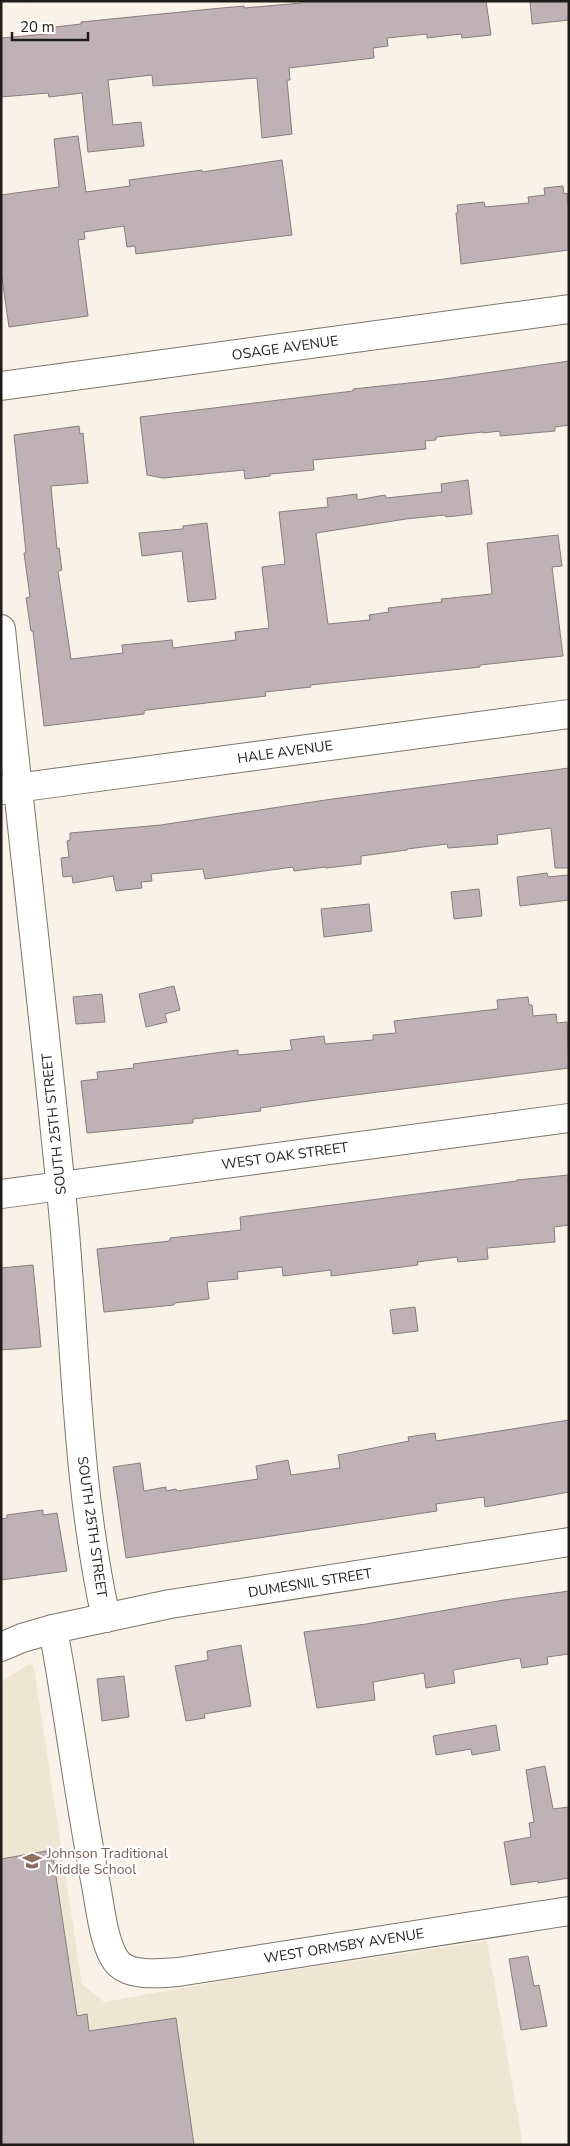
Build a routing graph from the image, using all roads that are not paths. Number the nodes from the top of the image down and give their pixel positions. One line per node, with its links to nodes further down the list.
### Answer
1 (569, 309): 2 (street, OSAGE AVENUE)
2 (1, 386)
3 (1, 629): 5 (street, SOUTH 25TH STREET)
4 (569, 714): 5 (street, HALE AVENUE)
5 (9, 789): 7 (street, SOUTH 25TH STREET)
6 (569, 1118): 7 (street, WEST OAK STREET)
7 (60, 1187): 8 (street, WEST OAK STREET); 10 (street, SOUTH 25TH STREET)
8 (1, 1194)
9 (569, 1542): 10 (street, DUMESNIL STREET)
10 (106, 1618): 11 (street, DUMESNIL STREET)
11 (53, 1629): 12 (street, DUMESNIL STREET); 13 (street, DUMESNIL STREET); 14 (street, WEST ORMSBY AVENUE)
12 (1, 1635)
13 (1, 1647)
14 (569, 1912)

